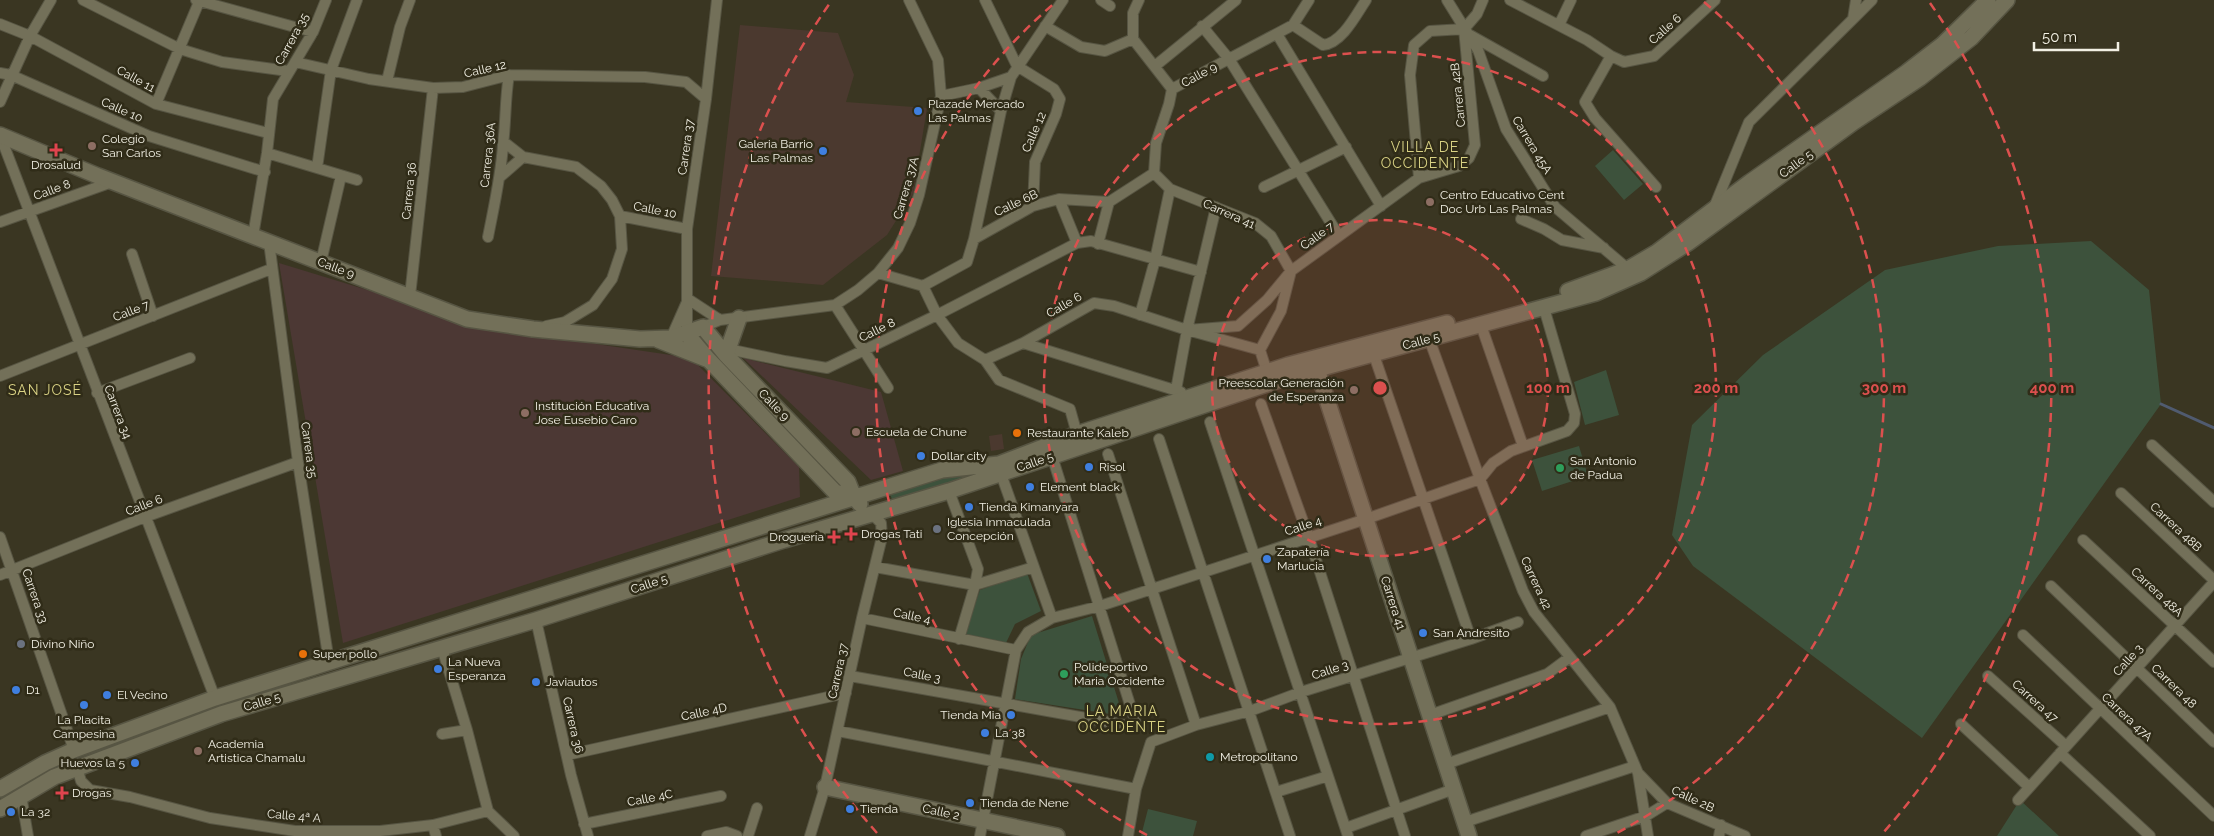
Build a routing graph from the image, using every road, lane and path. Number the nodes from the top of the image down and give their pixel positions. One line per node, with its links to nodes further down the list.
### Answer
1 (50, 0): 33 (street)
2 (83, 0): 35 (street)
3 (326, 0): 31 (street, Carrera 35)
4 (357, 0): 41 (street)
5 (410, 0): 48 (street)
6 (717, 0): 53 (street, Carrera 37)
7 (909, 0): 52 (street, Carrera 37A)
8 (985, 0): 39 (street)
9 (1063, 0): 28 (street)
10 (1139, 0): 34 (street)
11 (1236, 0): 29 (street)
12 (1309, 0): 26 (street)
13 (1366, 0): 26 (street)
14 (1447, 0): 30 (street, Carrera 45A)
15 (1483, 0): 30 (street)
16 (1510, 0): 27 (street)
17 (1571, 0): 27 (street)
18 (1715, 0): 36 (street, Calle 6)
19 (1856, 0): 24 (street)
20 (1872, 0): 24 (street)
21 (1988, 0): 80 (main road, Calle 5)
22 (2007, 0): 106 (main road, Calle 5)
23 (198, 1): 31 (street); 35 (street)
24 (1853, 19): 80 (street)
25 (0, 24): 33 (street, Calle 11)
26 (1293, 25): 32 (street)
27 (1559, 25): 36 (street)
28 (1046, 26): 34 (street); 39 (street)
29 (1202, 26): 37 (street); 40 (street)
30 (1465, 31): 46 (street); 69 (street, Carrera 42B); 69 (street); 93 (street, Carrera 45A)
31 (313, 32): 38 (street, Carrera 35)
32 (1277, 34): 37 (street, Calle 9); 60 (street)
33 (30, 36): 44 (street); 55 (street, Calle 11)
34 (1133, 39): 40 (street)
35 (180, 49): 42 (street); 55 (street)
36 (1611, 56): 73 (street)
37 (1229, 59): 51 (street, Calle 9); 64 (street)
38 (295, 62): 41 (street, Calle 12); 42 (street, Carrera 35)
39 (1017, 66): 47 (street); 77 (street, Calle 12)
40 (1155, 66): 51 (street)
41 (330, 70): 48 (street, Calle 12); 63 (street)
42 (288, 71): 57 (street, Carrera 35)
43 (0, 73): 44 (street, Calle 10)
44 (11, 75): 54 (street); 65 (street, Calle 10)
45 (509, 75): 49 (street, Calle 12); 53 (street, Calle 12); 59 (street, Carrera 36A)
46 (1543, 76)
47 (1011, 77): 50 (street); 56 (street)
48 (387, 81): 49 (street, Calle 12)
49 (433, 88): 103 (street, Carrera 36)
50 (979, 88): 52 (street); 56 (street)
51 (1172, 88): 66 (street, Calle 9)
52 (941, 96): 101 (street, Carrera 37A)
53 (706, 99): 85 (street, Carrera 37)
54 (0, 102)
55 (156, 104): 57 (street, Calle 11)
56 (1001, 111): 89 (street)
57 (268, 133): 61 (street, Carrera 35)
58 (0, 135): 71 (main road, Calle 9); 81 (street, Carrera 34)
59 (504, 142): 62 (street); 68 (street, Carrera 36A)
60 (1346, 147): 64 (street); 78 (street)
61 (268, 153): 63 (street); 65 (street, Carrera 35)
62 (523, 158): 68 (street); 82 (street, Calle 10)
63 (317, 168): 67 (street)
64 (1300, 171): 72 (street); 87 (street)
65 (265, 172): 86 (street, Carrera 35)
66 (1154, 173): 74 (street, Carrera 41); 76 (street)
67 (341, 176): 70 (street); 96 (street)
68 (500, 177): 88 (street, Carrera 36A)
69 (1420, 178): 78 (street, Calle 7)
70 (356, 180)
71 (112, 182): 81 (street, Calle 8); 86 (main road, Calle 9)
72 (1264, 187)
73 (1656, 187)
74 (1170, 189): 79 (street, Carrera 41); 95 (street)
75 (1059, 199): 76 (street, Calle 6B); 77 (street, Calle 6B); 91 (street)
76 (1109, 202): 92 (street)
77 (1033, 206): 89 (street, Calle 6B)
78 (1381, 206): 87 (street, Calle 7)
79 (1216, 207): 99 (street, Carrera 41); 100 (street)
80 (1712, 211): 98 (main road, Calle 5)
81 (30, 212): 84 (street, Calle 8); 120 (street, Carrera 34)
82 (620, 216): 85 (street, Calle 10); 115 (street)
83 (1521, 219): 93 (street)
84 (0, 222)
85 (687, 229): 104 (street, Carrera 37)
86 (253, 236): 90 (main road, Calle 9)
87 (1338, 236): 99 (street, Calle 7)
88 (488, 237)
89 (974, 239): 102 (street)
90 (269, 242): 96 (main road, Calle 9); 97 (street, Carrera 35)
91 (1077, 244): 92 (street); 107 (street, Calle 8)
92 (1098, 244): 95 (street)
93 (1604, 249): 98 (street, Carrera 45A)
94 (132, 254): 109 (street)
95 (1156, 260): 100 (street); 108 (street)
96 (321, 262): 103 (main road, Calle 9)
97 (271, 269): 109 (street, Calle 7); 145 (street, Carrera 35)
98 (1628, 269): 131 (main road, Calle 5)
99 (1291, 271): 112 (street, Calle 7); 124 (street)
100 (1201, 272): 116 (street)
101 (878, 273): 102 (street); 105 (street, Carrera 37A)
102 (923, 286): 107 (street)
103 (410, 296): 115 (main road, Calle 9)
104 (688, 299): 111 (street); 117 (street, Carrera 37); 118 (street, Carrera 37)
105 (835, 304): 110 (street, Carrera 37A); 123 (street)
106 (1544, 308): 130 (main road, Calle 5); 141 (street, Calle 4)
107 (937, 315): 123 (street, Calle 8); 128 (street)
108 (1140, 315): 116 (street, Calle 6); 121 (street, Calle 6)
109 (153, 316): 120 (street, Calle 7)
110 (739, 318): 111 (street, Carrera 37A); 125 (main road)
111 (720, 320): 113 (street, Carrera 37A)
112 (1238, 326): 116 (street, Calle 6)
113 (703, 328): 117 (main road, Calle 9); 125 (main road, Calle 9)
114 (1482, 328): 141 (street)
115 (533, 329): 119 (main road, Calle 9)
116 (1187, 330): 124 (street, Calle 6); 134 (street)
117 (687, 334): 118 (main road, Calle 9); 127 (main road, Calle 9)
118 (671, 338): 119 (main road, Calle 9)
119 (654, 339): 127 (main road)
120 (80, 344): 132 (street, Calle 7); 135 (street, Carrera 34)
121 (1024, 344): 128 (street, Calle 6); 134 (street)
122 (1431, 344): 147 (street, Carrera 42)
123 (864, 350): 125 (street, Calle 8); 133 (street)
124 (1260, 350): 131 (street)
125 (727, 352): 151 (main road, Calle 9)
126 (190, 358): 135 (street)
127 (708, 360): 148 (main road, Calle 9)
128 (985, 360): 139 (street)
129 (1376, 361): 152 (street)
130 (1317, 369): 144 (main road, Calle 5); 157 (main road, Carrera 41)
131 (1267, 372): 136 (main road, Calle 5)
132 (0, 376)
133 (888, 388)
134 (1176, 390): 136 (street)
135 (98, 393): 156 (street, Carrera 34)
136 (1193, 397): 139 (main road, Calle 5)
137 (1261, 404): 160 (street)
138 (1210, 422): 163 (street)
139 (1077, 434): 151 (main road, Calle 5)
140 (1159, 439): 167 (street)
141 (1523, 446): 147 (street, Calle 4)
142 (2152, 446): 153 (street)
143 (1108, 454): 172 (street)
144 (1052, 456): 146 (main road, Calle 5); 173 (street)
145 (298, 462): 156 (street, Calle 6); 186 (street, Carrera 35)
146 (1001, 474): 149 (main road, Calle 5); 165 (street)
147 (1480, 479): 152 (street, Calle 4); 184 (street, Carrera 42)
148 (823, 480): 151 (main road, Calle 9); 154 (main road)
149 (949, 491): 155 (main road, Calle 5); 170 (street)
150 (2121, 493): 169 (street, Carrera 48B)
151 (854, 497): 154 (main road, Calle 5); 155 (main road, Calle 9)
152 (1424, 498): 157 (street, Calle 4); 181 (street)
153 (2214, 502)
154 (812, 512): 158 (main road, Calle 5)
155 (872, 514): 161 (main road, Calle 5); 164 (street, Carrera 37)
156 (146, 517): 166 (street, Calle 6); 194 (street, Carrera 34)
157 (1366, 519): 160 (street, Calle 4); 185 (main road, Carrera 41)
158 (779, 520): 161 (main road); 186 (main road, Calle 5)
159 (0, 537): 166 (street, Carrera 33)
160 (1309, 538): 163 (street, Calle 4); 190 (street)
161 (784, 540): 176 (main road, Calle 5)
162 (2083, 540): 178 (street, Carrera 48A)
163 (1255, 554): 167 (street, Calle 4); 192 (street)
164 (874, 567): 170 (street); 174 (street, Carrera 37)
165 (1034, 567): 170 (street); 175 (street)
166 (13, 570): 168 (street, Calle 6); 206 (street, Carrera 33)
167 (1204, 572): 172 (street, Calle 4); 198 (street)
168 (0, 575)
169 (2214, 581): 178 (street, Calle 3)
170 (975, 585): 180 (street)
171 (2051, 586): 188 (street, Carrera 48)
172 (1152, 588): 173 (street, Calle 4); 201 (street)
173 (1100, 606): 175 (street, Calle 4); 195 (street, Calle 3)
174 (862, 618): 180 (street, Calle 4); 189 (street, Carrera 37)
175 (1052, 618): 183 (street, Calle 4)
176 (536, 620): 182 (main road, Calle 5); 208 (street, Carrera 36)
177 (1518, 622): 181 (street, Calle 3)
178 (2174, 626): 187 (street, Carrera 48A); 188 (street, Calle 3)
179 (2023, 634): 197 (street, Carrera 47A)
180 (959, 639): 183 (street, Calle 4)
181 (1470, 639): 185 (street, Calle 3)
182 (442, 648): 202 (street); 212 (main road, Calle 5)
183 (1016, 650): 195 (street)
184 (1570, 656): 196 (street, Carrera 42); 199 (street)
185 (1411, 658): 190 (street, Calle 3); 199 (main road, Carrera 41)
186 (329, 662): 194 (main road, Calle 5)
187 (2214, 662)
188 (2138, 668): 197 (street, Calle 3); 205 (street, Carrera 48)
189 (850, 676): 193 (street, Carrera 37); 195 (street, Calle 3)
190 (1353, 676): 192 (street, Calle 3); 227 (street)
191 (1988, 676): 207 (street, Carrera 47)
192 (1301, 692): 198 (street, Calle 3); 213 (street)
193 (846, 694): 203 (street, Carrera 37); 208 (street, Calle 4D)
194 (215, 698): 206 (main road, Calle 5)
195 (1005, 704): 209 (street)
196 (1610, 708): 210 (street); 211 (street, Carrera 42)
197 (2100, 709): 207 (street, Calle 3); 230 (street, Carrera 47A)
198 (1250, 711): 201 (street, Calle 3); 220 (street)
199 (1430, 715): 210 (main road, Carrera 41)
200 (1961, 724): 216 (street)
201 (1196, 725): 218 (street, Calle 3)
202 (467, 730): 204 (street); 228 (street)
203 (838, 730): 209 (street); 215 (street, Carrera 37)
204 (442, 734)
205 (2214, 742)
206 (74, 750): 217 (main road, Calle 5)
207 (2063, 750): 216 (street, Calle 3); 256 (street)
208 (567, 755): 232 (street, Carrera 36)
209 (994, 761): 218 (street); 231 (street)
210 (1446, 764): 219 (main road, Carrera 41)
211 (1637, 769): 224 (street, Calle 2B); 229 (street, Carrera 42); 235 (street)
212 (70, 770): 214 (street, Calle 4ª A); 214 (street); 221 (main road, Calle 5)
213 (1328, 776): 220 (street); 237 (street)
214 (84, 786): 238 (street, Calle 4ª A)
215 (825, 787): 231 (main road, Calle 2); 246 (street, Carrera 37)
216 (2029, 787): 223 (street, Calle 3)
217 (0, 789)
218 (1136, 789): 249 (street)
219 (1454, 789): 227 (street); 235 (main road, Carrera 41)
220 (1276, 792): 250 (street)
221 (20, 795): 225 (main road, Calle 5); 239 (street)
222 (721, 796): 232 (street, Calle 4C)
223 (2018, 800)
224 (1667, 803): 229 (street); 234 (street, Calle 2B)
225 (0, 808)
226 (756, 808): 245 (street)
227 (1397, 810): 237 (street); 251 (street)
228 (488, 811): 233 (street, Calle 4ª A); 241 (street)
229 (1646, 816): 236 (street); 253 (street, Carrera 42)
230 (2214, 816)
231 (982, 821): 247 (street); 248 (main road, Calle 2)
232 (584, 824): 242 (street, Carrera 36)
233 (433, 825): 238 (street, Calle 4ª A); 240 (street)
234 (1721, 825): 254 (street); 255 (street, Calle 2B)
235 (1467, 829)
236 (1618, 831): 252 (street)
237 (1347, 832)
238 (295, 834)
239 (28, 836)
240 (436, 836)
241 (514, 836)
242 (588, 836)
243 (707, 836): 244 (street)
244 (737, 836)
245 (748, 836)
246 (810, 836)
247 (980, 836)
248 (1057, 836)
249 (1128, 836)
250 (1290, 836)
251 (1405, 836)
252 (1586, 836)
253 (1648, 836)
254 (1719, 836)
255 (1745, 836)
256 (2150, 836)

